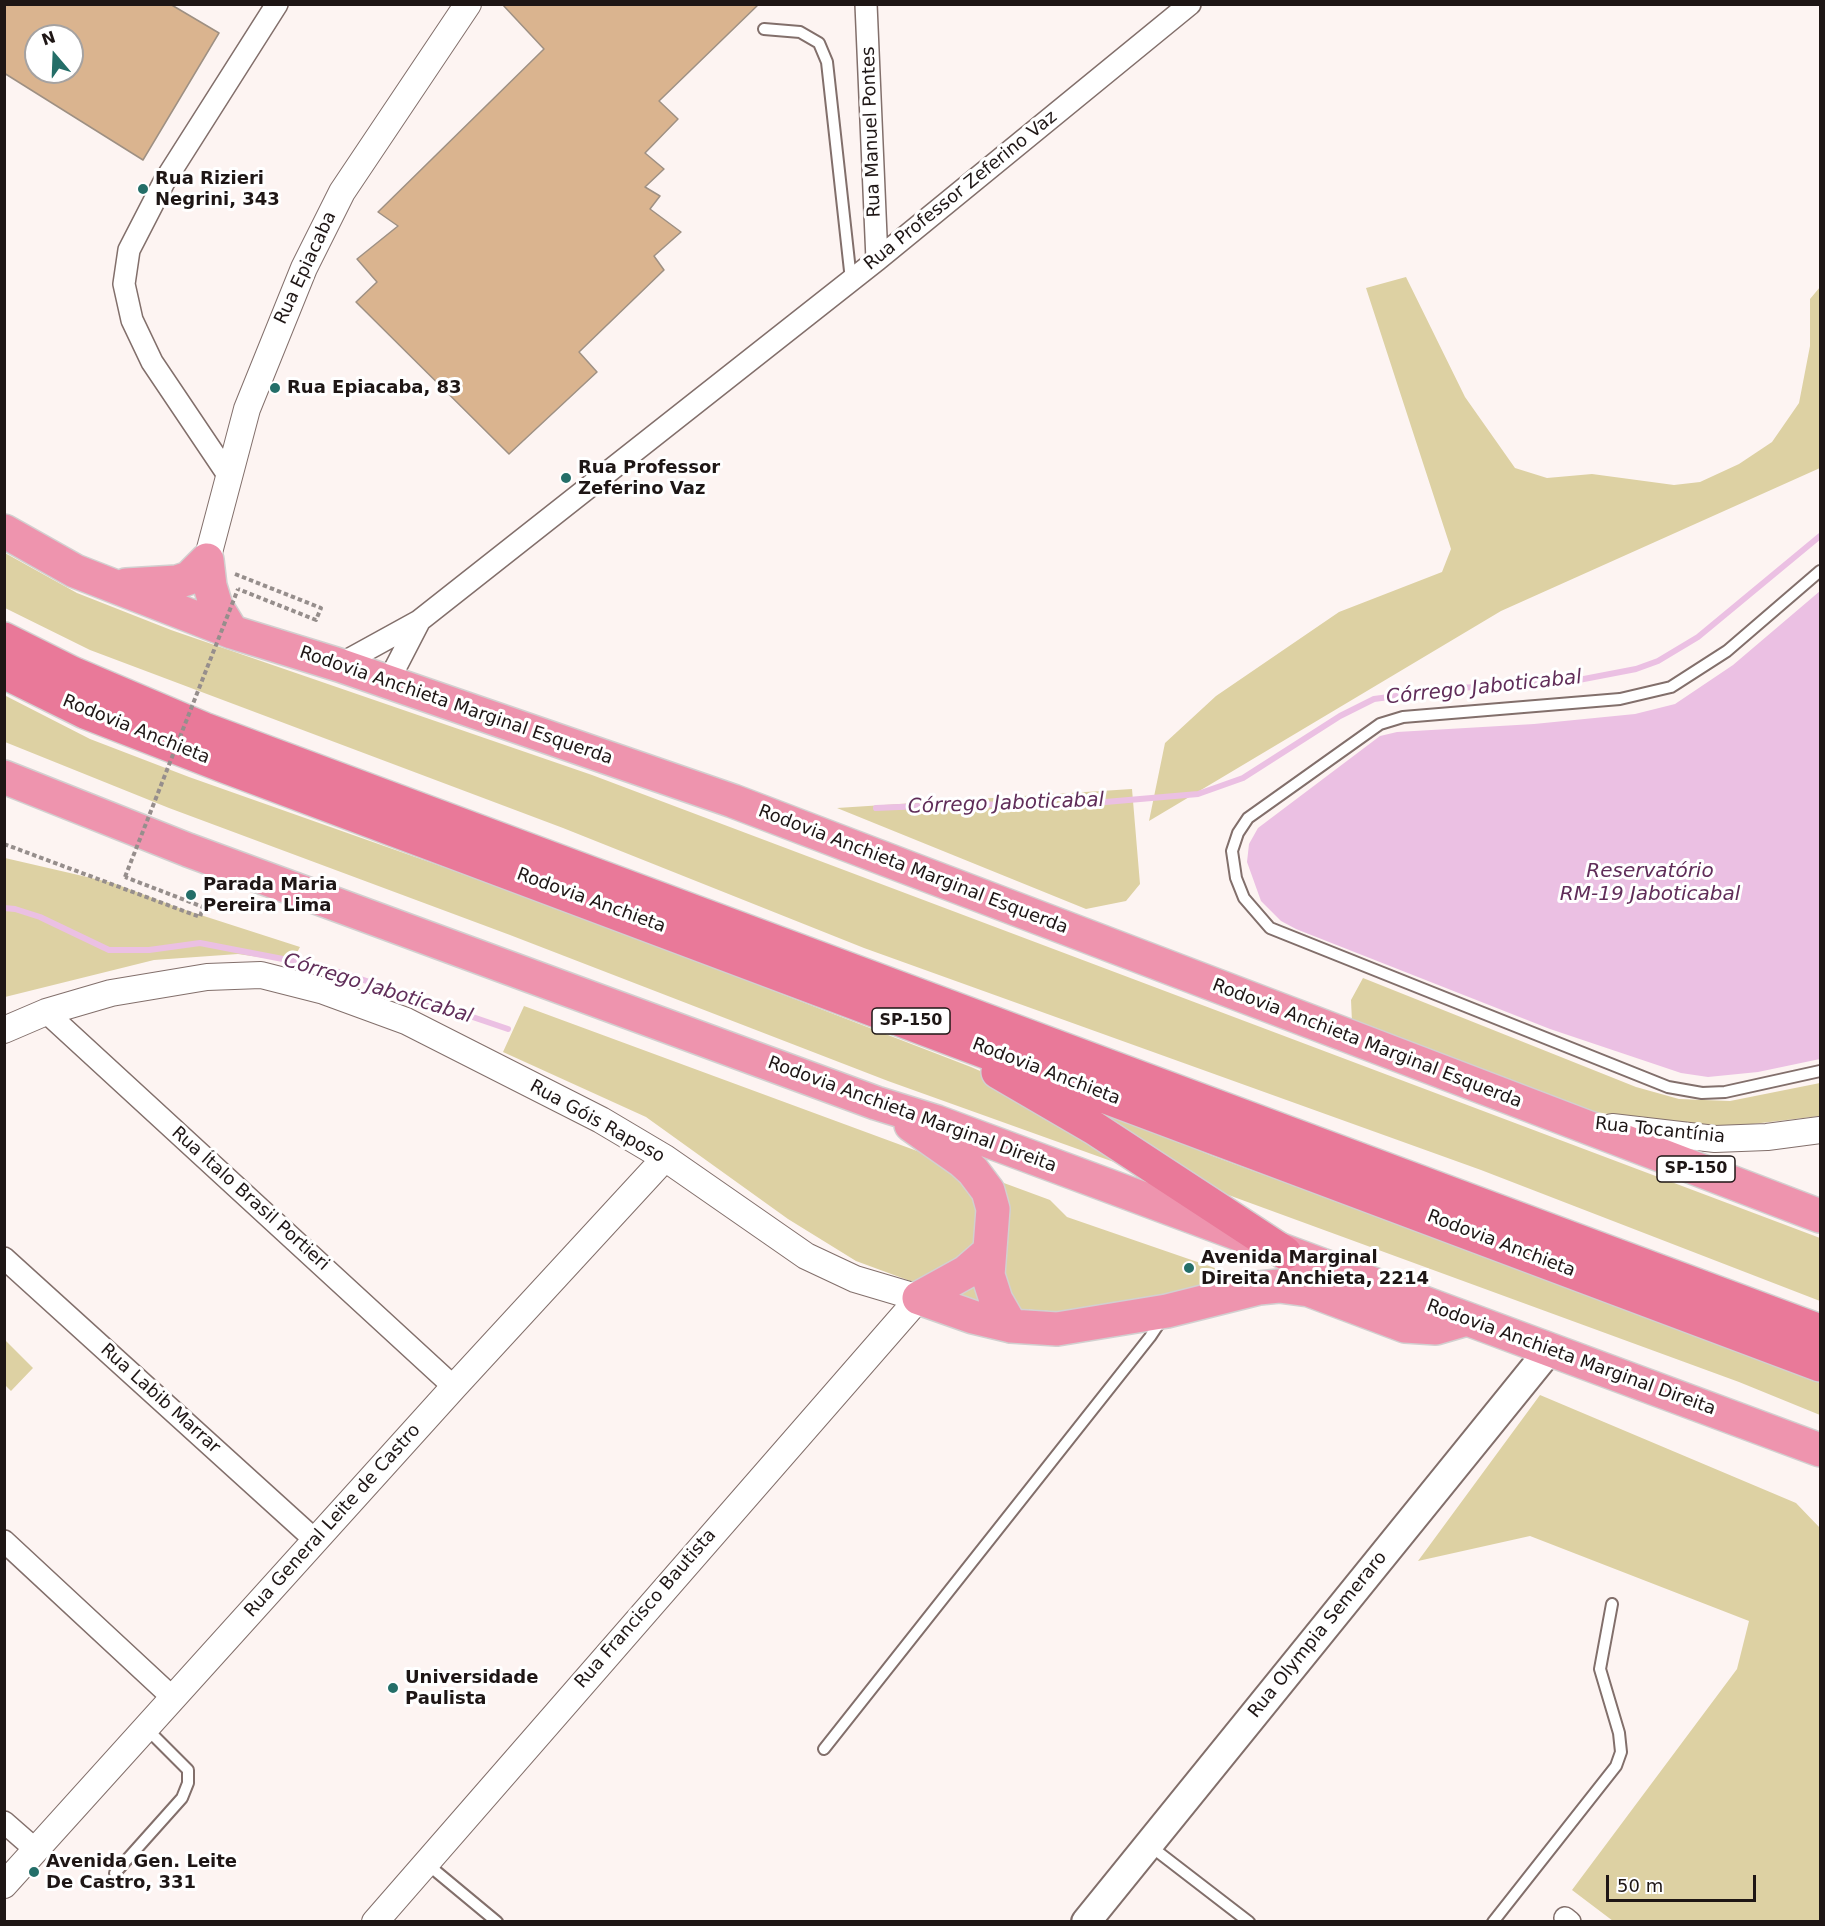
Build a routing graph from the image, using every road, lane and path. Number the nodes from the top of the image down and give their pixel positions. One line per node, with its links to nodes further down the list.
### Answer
1 (277, 4): 8 (street)
2 (468, 4): 8 (street, Rua Epiacaba)
3 (866, 4): 6 (street, Rua Manuel Pontes)
4 (1190, 4): 6 (street, Rua Professor Zeferino Vaz)
5 (764, 29): 7 (lane)
6 (877, 260): 7 (street, Rua Professor Zeferino Vaz)
7 (851, 280): 14 (street, Rua Professor Zeferino Vaz)
8 (228, 475): 10 (street, Rua Epiacaba)
9 (4, 531): 13 (highway, Rodovia Anchieta Marginal Esquerda / SP-150)
10 (207, 560): 13 (highway); 15 (highway)
11 (1821, 571): 25 (lane)
12 (243, 578): 21 (path, bridge)
13 (116, 586): 15 (highway, Rodovia Anchieta Marginal Esquerda / SP-150)
14 (419, 621): 17 (street, Rua Professor Zeferino Vaz); 19 (street, Rua Professor Zeferino Vaz)
15 (232, 632): 17 (highway, Rodovia Anchieta Marginal Esquerda / SP-150)
16 (4, 639): 38 (highway, Rodovia Anchieta / SP-150)
17 (339, 665): 19 (highway, Rodovia Anchieta Marginal Esquerda / SP-150)
18 (4, 672): 23 (highway, Rodovia Anchieta / SP-150)
19 (388, 682): 27 (highway, Rodovia Anchieta Marginal Esquerda / SP-150)
20 (4, 777): 26 (highway, Rodovia Anchieta Marginal Direita)
21 (4, 844)
22 (46, 1012): 24 (street, Rua Góis Raposo); 29 (street, Rua Góis Raposo); 41 (street, Rua Ítalo Brasil Portieri)
23 (894, 1015): 32 (highway); 40 (highway, Rodovia Anchieta / SP-150)
24 (4, 1030)
25 (1821, 1071)
26 (876, 1103): 31 (highway); 32 (highway, Rodovia Anchieta Marginal Direita)
27 (1572, 1122): 28 (street, Rua Tocantínia); 30 (highway, Rodovia Anchieta Marginal Esquerda / SP-150)
28 (1821, 1130)
29 (665, 1158): 34 (street, Rua Góis Raposo); 41 (street, Rua General Leite de Castro)
30 (1821, 1216)
31 (989, 1252): 34 (highway); 37 (highway)
32 (1285, 1253): 36 (highway, Rodovia Anchieta Marginal Direita)
33 (4, 1258): 43 (street, Rua Labib Marrar)
34 (919, 1298): 37 (highway); 52 (street, Rua Francisco Bautista)
35 (1167, 1311): 36 (highway); 37 (highway); 48 (lane)
36 (1468, 1319): 39 (highway, Rodovia Anchieta Marginal Direita)
37 (1011, 1326)
38 (1821, 1331)
39 (1550, 1349): 42 (highway, Rodovia Anchieta Marginal Direita); 50 (main road, Rua Olympia Semeraro)
40 (1821, 1365)
41 (454, 1387): 43 (street, Rua General Leite de Castro)
42 (1821, 1450)
43 (315, 1540): 46 (street, Rua General Leite de Castro)
44 (4, 1541): 46 (street)
45 (1612, 1604): 59 (lane)
46 (172, 1697): 47 (street, Rua General Leite de Castro)
47 (146, 1728): 51 (street, Rua General Leite de Castro); 53 (lane)
48 (824, 1749)
49 (4, 1822): 51 (street)
50 (1149, 1844): 57 (main road, Rua Olympia Semeraro); 58 (lane)
51 (36, 1850): 54 (street, Rua General Leite de Castro)
52 (425, 1862): 55 (street, Rua Francisco Bautista); 56 (lane)
53 (115, 1873)
54 (4, 1885)
55 (375, 1922)
56 (497, 1922)
57 (1086, 1922)
58 (1249, 1922)
59 (1493, 1922)

